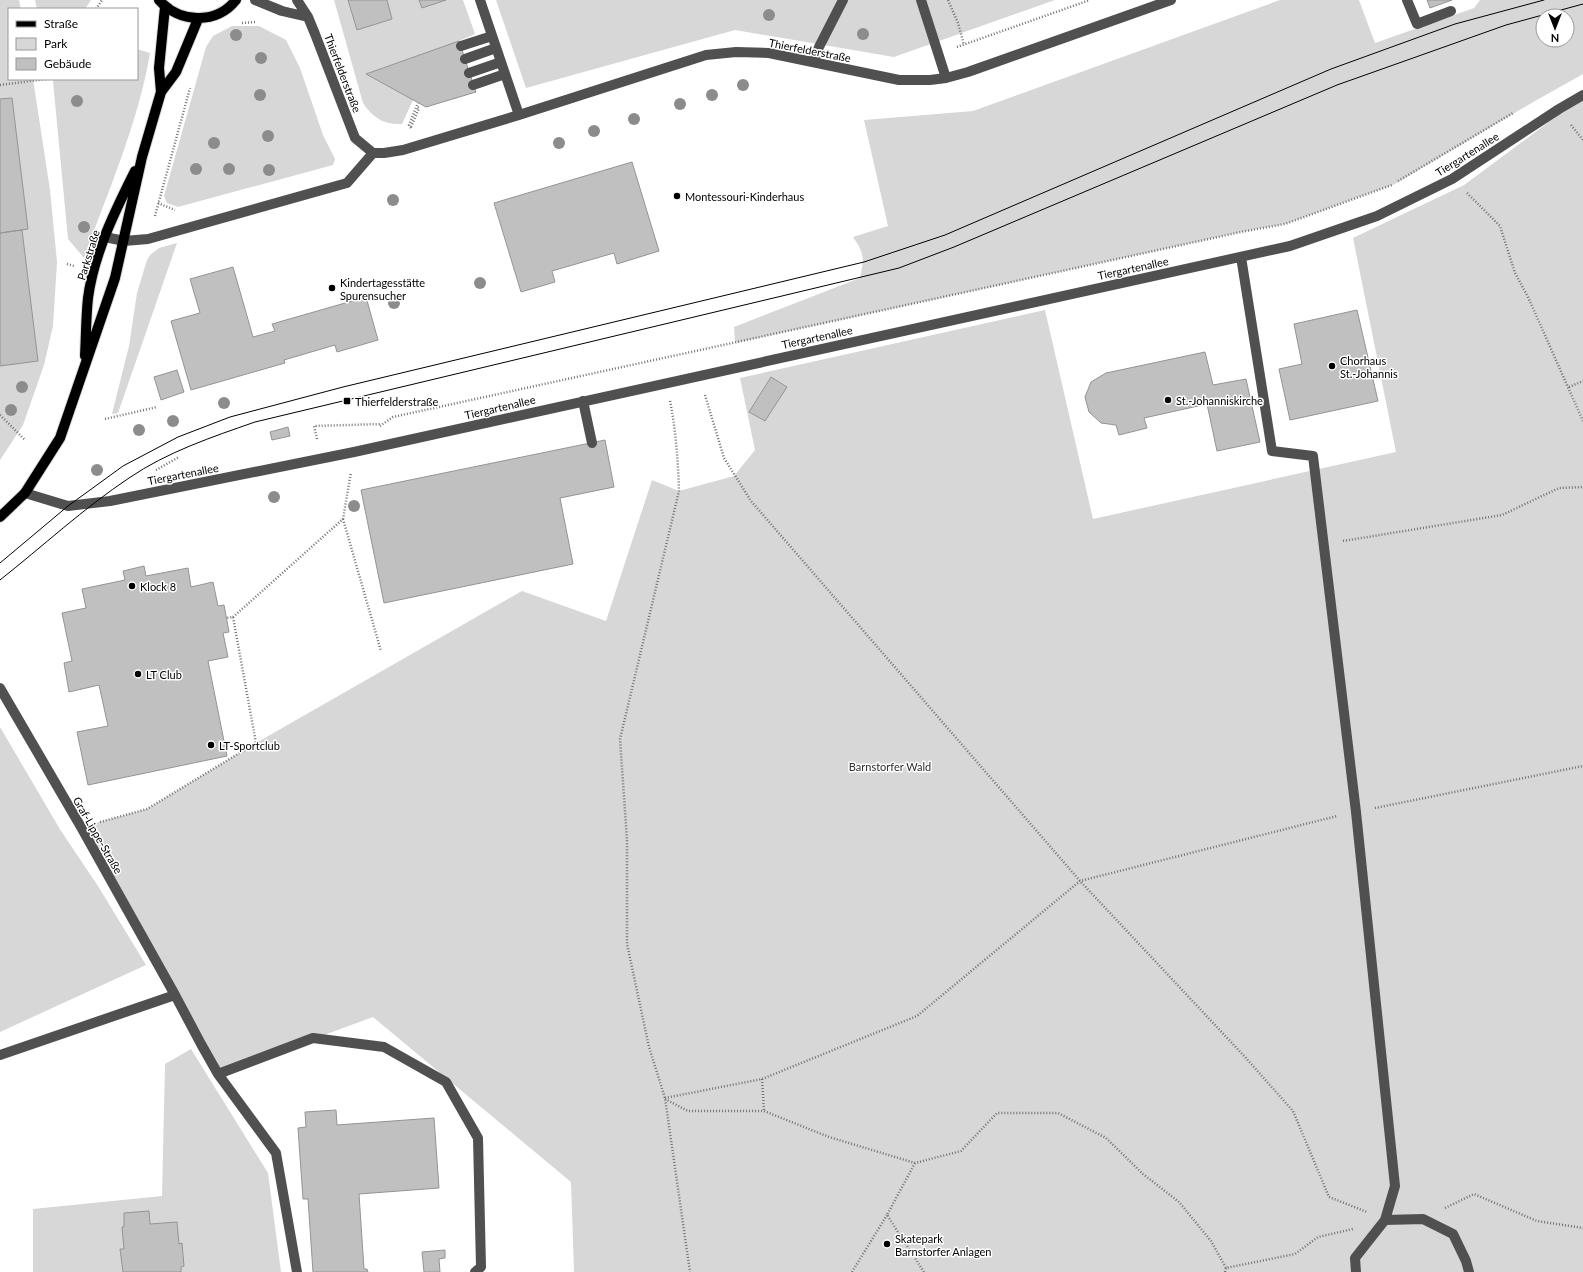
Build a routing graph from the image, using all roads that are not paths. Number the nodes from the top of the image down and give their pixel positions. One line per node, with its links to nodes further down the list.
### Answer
1 (236, 0): 12 (main road)
2 (255, 0): 11 (street)
3 (297, 0): 11 (street, Thierfelderstraße)
4 (480, 0): 13 (street)
5 (843, 0): 18 (street)
6 (921, 0): 21 (street)
7 (1171, 0): 21 (street, Thierfelderstraße)
8 (1407, 0): 10 (street)
9 (162, 4): 12 (main road); 23 (main road, Parkstraße)
10 (1451, 11)
11 (308, 17): 26 (street, Thierfelderstraße)
12 (198, 19): 23 (main road, Parkstraße)
13 (492, 36): 14 (street); 15 (street)
14 (461, 46)
15 (496, 48): 16 (street); 17 (street)
16 (465, 59)
17 (501, 62): 19 (street); 20 (street)
18 (814, 62): 21 (street, Thierfelderstraße); 25 (street, Thierfelderstraße)
19 (469, 72)
20 (505, 74): 22 (street); 25 (street)
21 (946, 78)
22 (473, 85)
23 (160, 92): 27 (main road, Parkstraße)
24 (1583, 95): 30 (street, Tiergartenallee)
25 (519, 115): 26 (street, Thierfelderstraße)
26 (373, 153): 29 (street)
27 (142, 157): 28 (main road, Parkstraße); 29 (main road, Parkstraße)
28 (105, 237): 29 (street); 31 (main road, Parkstraße)
29 (124, 241): 31 (main road, Parkstraße)
30 (1241, 257): 32 (street, Tiergartenallee); 40 (street)
31 (84, 368): 34 (main road, Parkstraße)
32 (583, 401): 33 (street); 34 (street, Tiergartenallee)
33 (592, 443)
34 (24, 493): 35 (main road, Parkstraße)
35 (0, 517)
36 (0, 688): 37 (street, Graf-Lippe-Straße)
37 (175, 995): 38 (street); 39 (street, Graf-Lippe-Straße)
38 (0, 1055)
39 (218, 1074): 41 (street, Graf-Lippe-Straße); 42 (street)
40 (1385, 1220): 43 (street); 44 (street)
41 (297, 1272)
42 (475, 1272)
43 (1356, 1272)
44 (1469, 1272)

